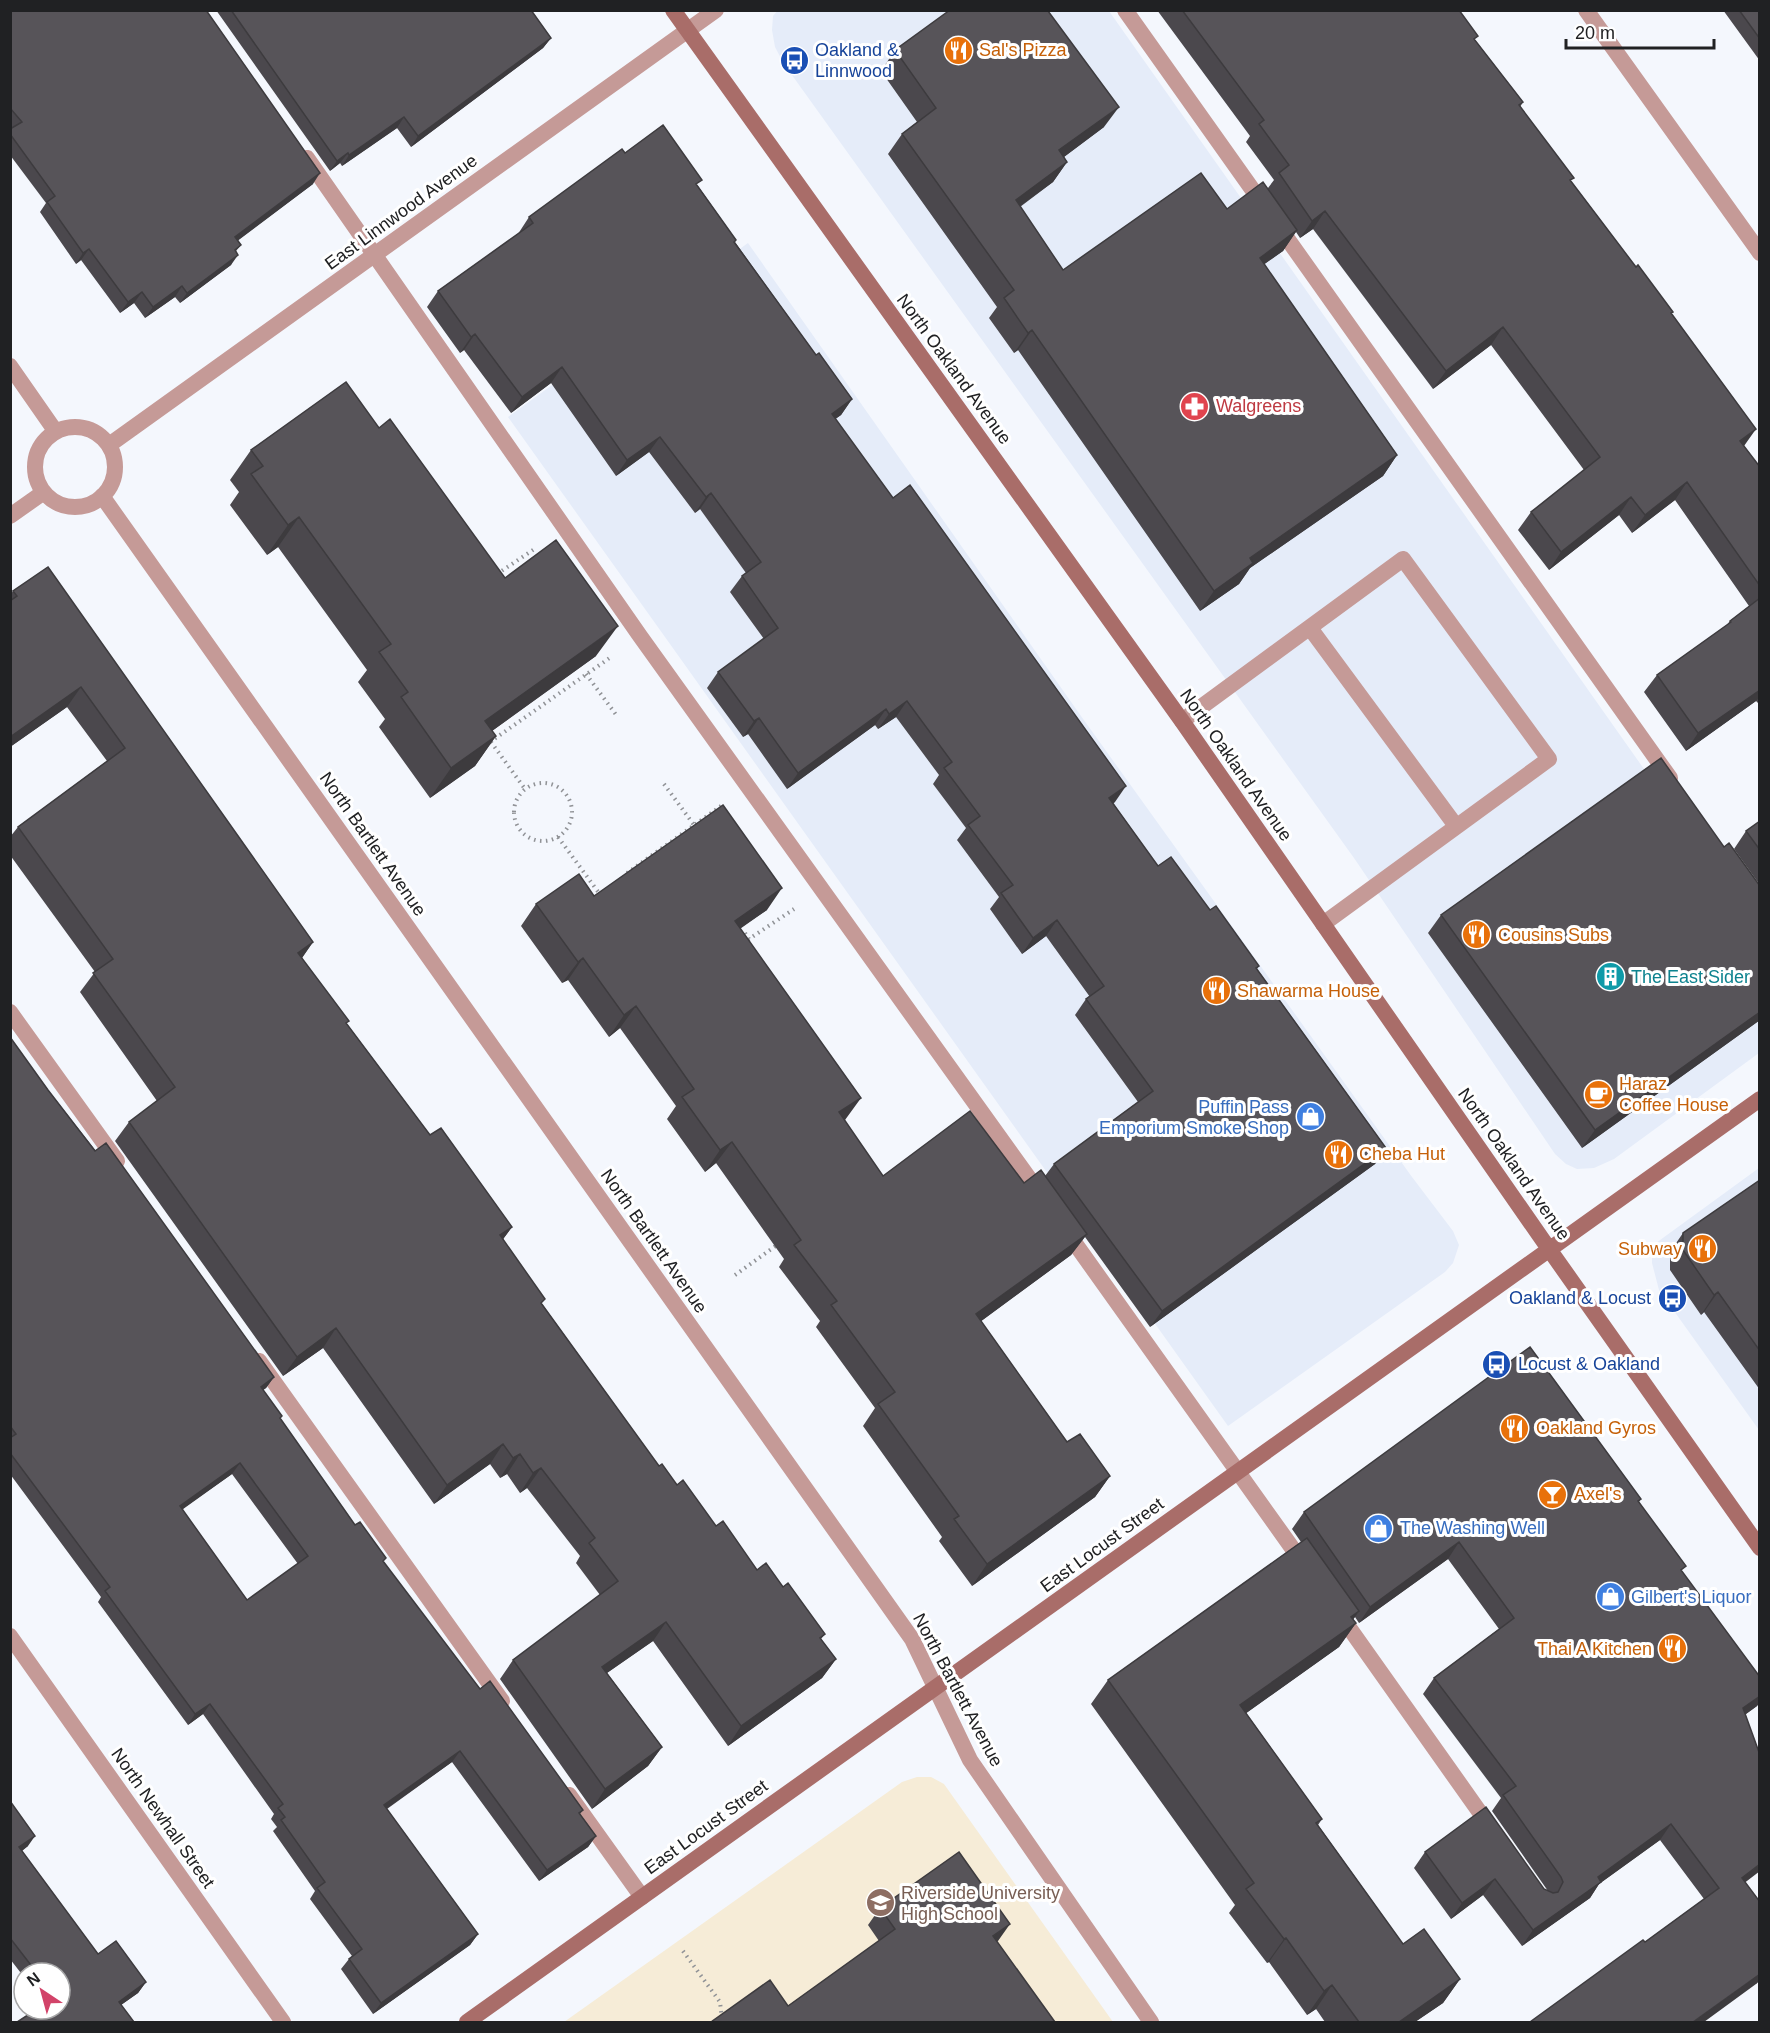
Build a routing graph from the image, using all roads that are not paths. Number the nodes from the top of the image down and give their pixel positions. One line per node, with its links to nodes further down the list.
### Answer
1 (673, 10): 5 (main road, North Oakland Avenue)
2 (716, 10): 5 (street, East Linnwood Avenue)
3 (1125, 10): 17 (street)
4 (1586, 10): 7 (street)
5 (687, 31): 8 (street, East Linnwood Avenue); 16 (main road, North Oakland Avenue)
6 (298, 146): 8 (street)
7 (1760, 253)
8 (375, 254): 11 (street, East Linnwood Avenue); 25 (street)
9 (10, 366): 10 (street)
10 (56, 432): 11 (street); 12 (street)
11 (109, 445): 13 (street)
12 (44, 492): 13 (street); 14 (street)
13 (102, 496): 30 (street, North Bartlett Avenue)
14 (10, 516)
15 (1310, 628): 16 (street); 18 (street); 18 (street)
16 (1182, 721): 19 (main road, North Oakland Avenue)
17 (1679, 790)
18 (1456, 826): 19 (street)
19 (1323, 924): 23 (main road, North Oakland Avenue)
20 (10, 1012): 22 (street)
21 (1760, 1099): 23 (main road, East Locust Street)
22 (129, 1178)
23 (1549, 1249): 25 (main road, East Locust Street); 26 (main road, North Oakland Avenue)
24 (248, 1344): 31 (street)
25 (1238, 1471): 27 (street); 30 (main road, East Locust Street)
26 (1760, 1548)
27 (1313, 1578)
28 (1327, 1597): 33 (street)
29 (10, 1636): 35 (street, North Newhall Street)
30 (936, 1686): 34 (main road, East Locust Street); 37 (street, North Bartlett Avenue)
31 (512, 1715)
32 (561, 1784): 34 (street)
33 (1500, 1840)
34 (642, 1897): 36 (main road, East Locust Street)
35 (283, 2022)
36 (467, 2022)
37 (1151, 2022)

